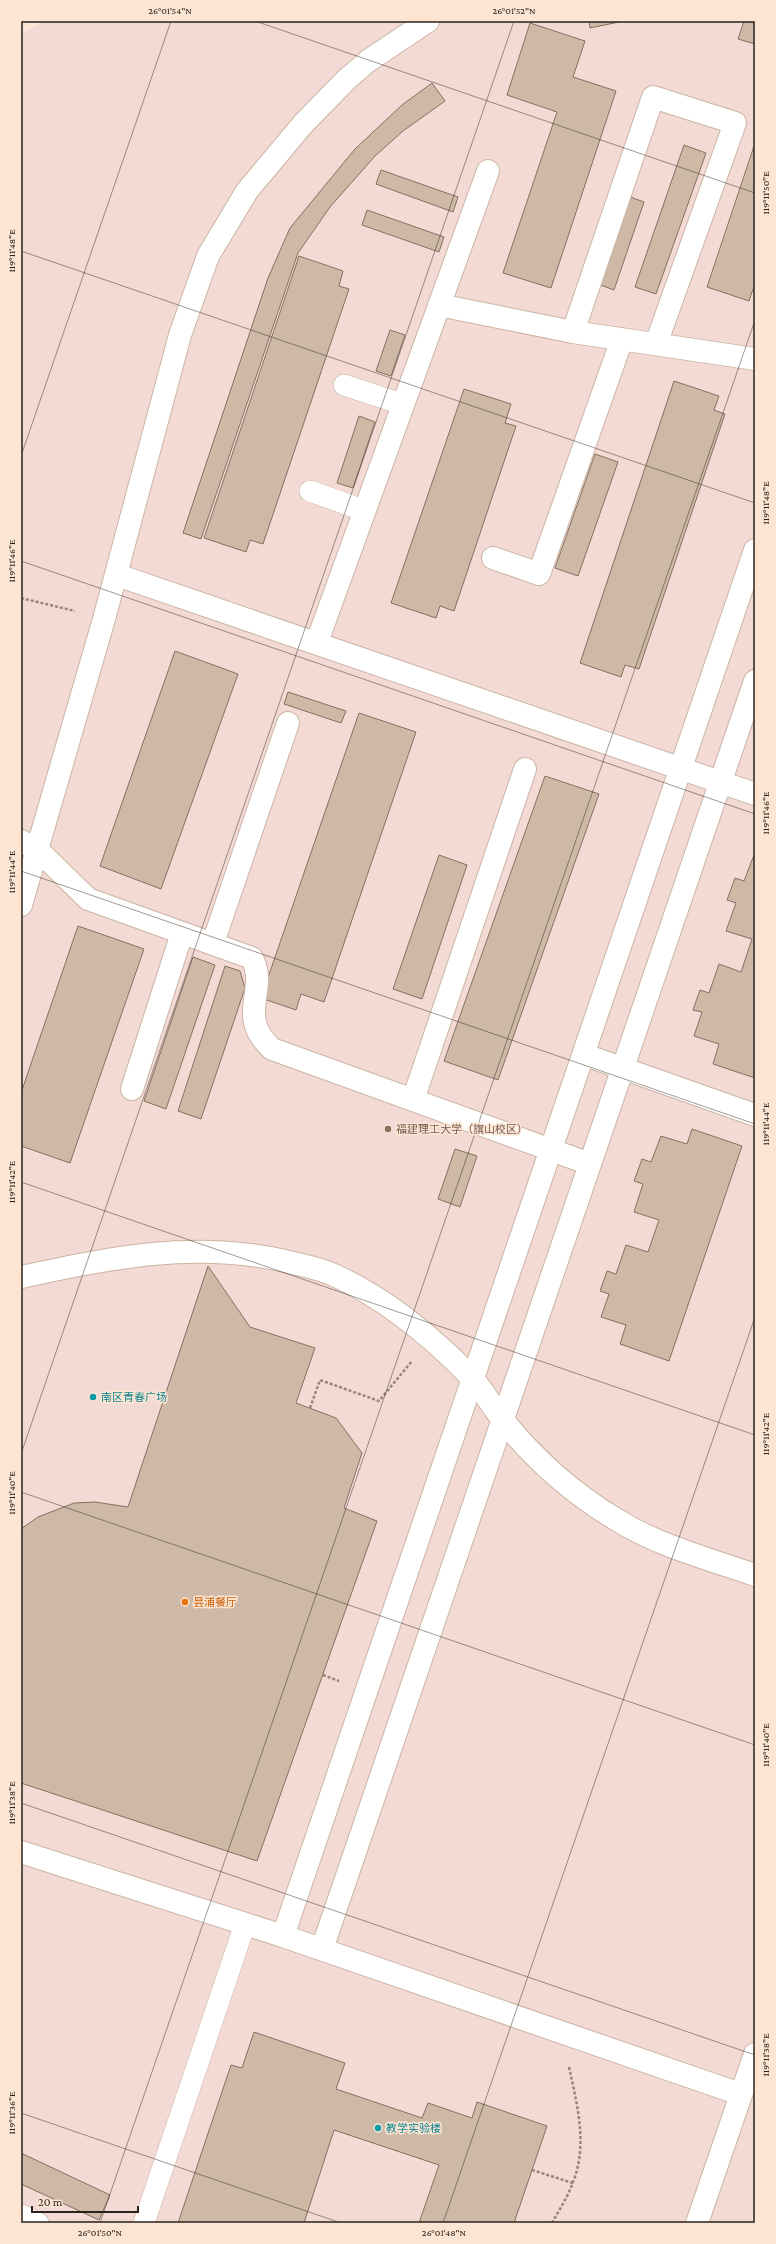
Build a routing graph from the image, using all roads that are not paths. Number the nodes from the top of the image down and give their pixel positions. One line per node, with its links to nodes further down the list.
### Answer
1 (428, 21): 14 (street)
2 (488, 171): 3 (street)
3 (439, 305): 4 (street); 9 (street)
4 (573, 332): 5 (street); 6 (street)
5 (622, 339): 6 (street); 13 (street)
6 (656, 344): 7 (street)
7 (755, 360)
8 (344, 385): 9 (lane)
9 (402, 404): 11 (street)
10 (310, 491): 11 (lane)
11 (363, 510): 15 (street)
12 (755, 550): 18 (street)
13 (493, 558)
14 (117, 574): 15 (street); 22 (street)
15 (317, 642): 18 (street)
16 (755, 681): 20 (street)
17 (288, 723): 25 (street)
18 (680, 767): 20 (street); 26 (street)
19 (525, 769): 29 (street)
20 (721, 782): 21 (street); 27 (street)
21 (755, 794)
22 (29, 845): 23 (street); 24 (street)
23 (21, 906)
24 (182, 933): 25 (street); 28 (street)
25 (212, 943): 29 (street)
26 (585, 1055): 27 (street); 31 (street)
27 (623, 1068): 30 (street); 32 (street)
28 (132, 1089)
29 (413, 1100): 31 (street)
30 (755, 1115)
31 (550, 1150): 32 (street); 34 (street)
32 (590, 1164): 35 (street)
33 (21, 1277): 34 (street)
34 (472, 1377): 35 (street); 39 (street)
35 (502, 1420): 36 (street); 40 (street)
36 (755, 1575)
37 (21, 1852): 38 (street)
38 (245, 1924): 39 (street); 45 (lane)
39 (283, 1936): 40 (street)
40 (322, 1949): 42 (street)
41 (754, 2061): 42 (street)
42 (740, 2094): 46 (street)
43 (21, 2216): 44 (lane)
44 (38, 2223)
45 (144, 2223)
46 (697, 2223)

